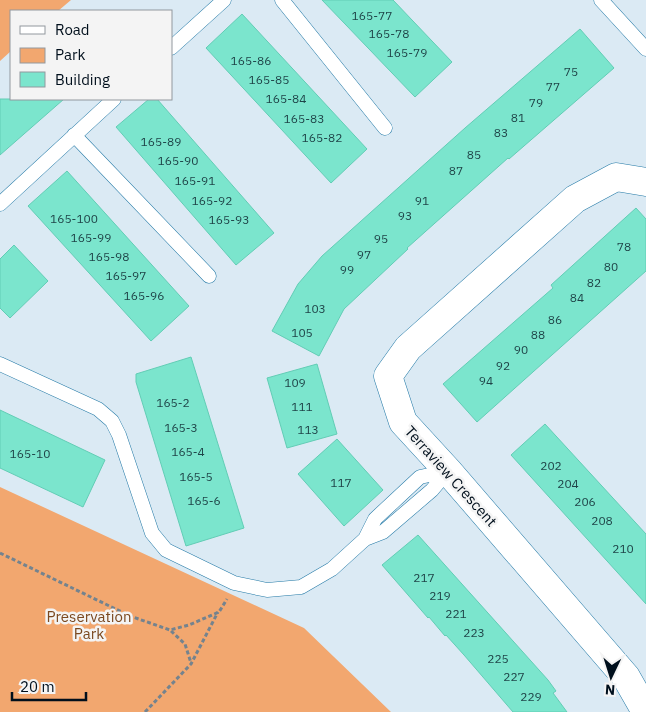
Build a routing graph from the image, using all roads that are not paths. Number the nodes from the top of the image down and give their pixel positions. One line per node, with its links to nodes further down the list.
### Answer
1 (224, 0): 4 (lane)
2 (282, 0): 7 (lane)
3 (601, 0): 5 (lane)
4 (172, 47)
5 (646, 49)
6 (113, 100): 8 (lane)
7 (385, 128)
8 (74, 135): 10 (lane); 11 (lane)
9 (646, 182): 13 (street, Terraview Crescent)
10 (0, 204)
11 (209, 276)
12 (0, 364): 13 (lane)
13 (448, 471): 14 (street, Terraview Crescent)
14 (646, 712)

